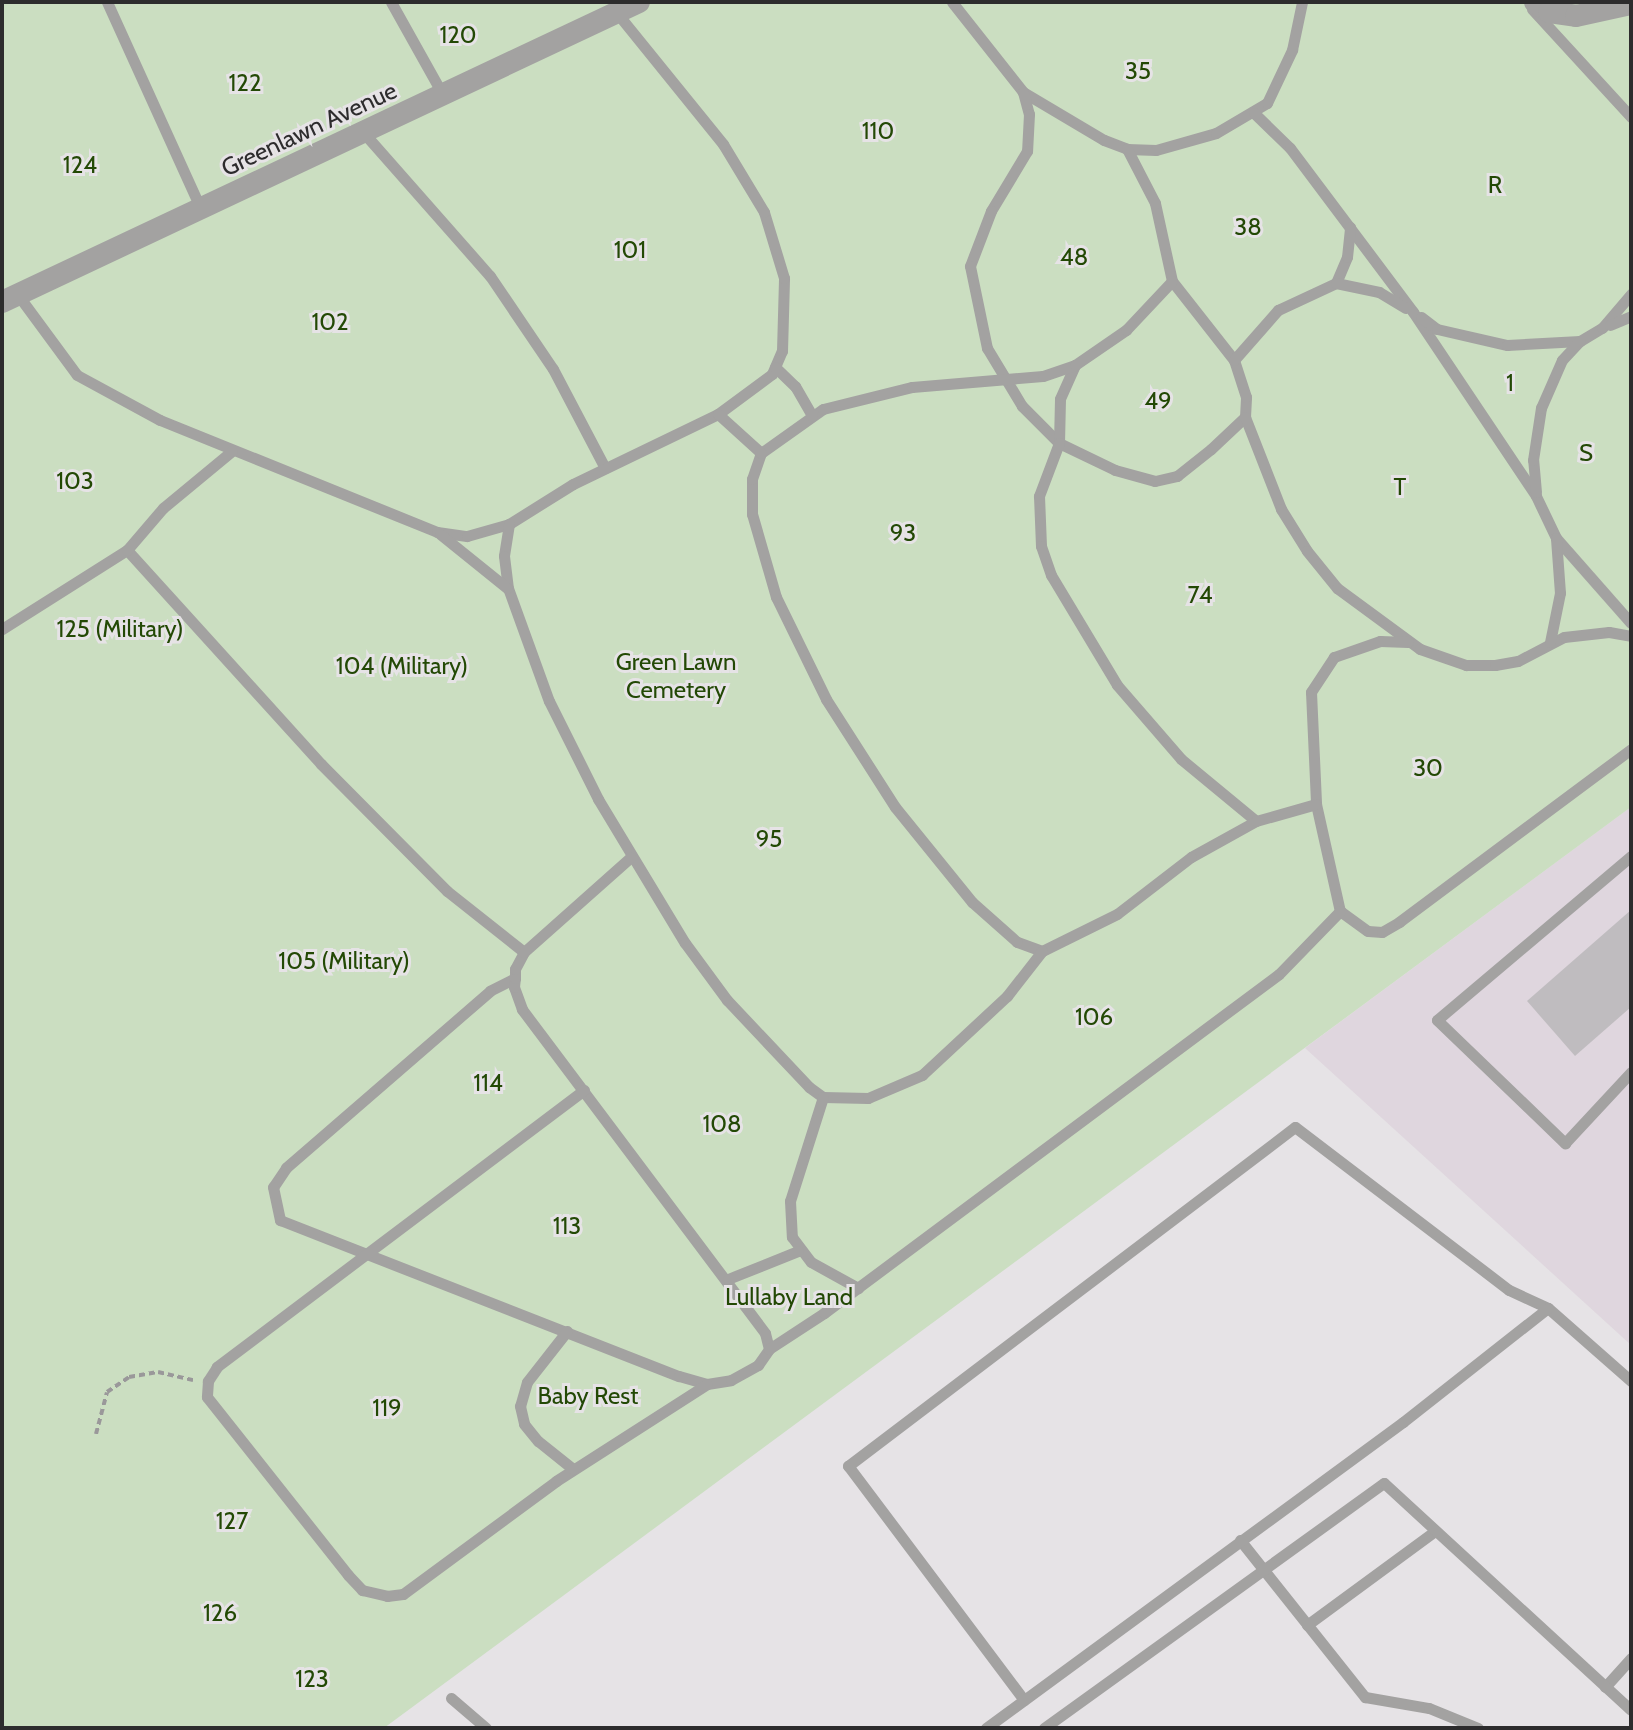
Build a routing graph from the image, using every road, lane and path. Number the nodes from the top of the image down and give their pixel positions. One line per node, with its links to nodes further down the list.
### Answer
1 (107, 2): 16 (lane)
2 (391, 2): 11 (lane)
3 (639, 2): 9 (street, Greenlawn Avenue)
4 (952, 2): 10 (lane)
5 (1302, 2): 12 (lane)
6 (1527, 2): 13 (lane)
7 (1535, 2): 8 (street)
8 (1631, 4)
9 (617, 13): 11 (street, Greenlawn Avenue); 28 (lane)
10 (1023, 92): 15 (lane); 29 (lane)
11 (443, 95): 14 (street, Greenlawn Avenue)
12 (1254, 113): 15 (lane); 17 (lane)
13 (1631, 117)
14 (363, 132): 16 (street, Greenlawn Avenue); 36 (lane)
15 (1127, 149): 18 (lane)
16 (201, 209): 21 (street, Greenlawn Avenue)
17 (1350, 227): 19 (lane); 22 (lane)
18 (1172, 281): 26 (lane); 27 (lane)
19 (1336, 283): 22 (lane); 26 (lane)
20 (1631, 294): 24 (lane)
21 (10, 298): 34 (lane)
22 (1413, 312): 25 (lane); 37 (lane)
23 (1631, 316): 24 (lane)
24 (1602, 328): 25 (lane)
25 (1580, 341): 37 (lane)
26 (1234, 360): 32 (lane)
27 (1075, 365): 29 (lane); 33 (lane)
28 (775, 367): 30 (lane); 31 (lane)
29 (1002, 379): 31 (lane); 33 (lane)
30 (718, 414): 35 (lane); 36 (lane)
31 (812, 415): 35 (lane)
32 (1245, 417): 33 (lane); 46 (lane)
33 (1059, 443): 50 (lane)
34 (232, 451): 39 (lane); 41 (lane)
35 (761, 453): 54 (lane)
36 (605, 468): 38 (lane)
37 (1536, 496): 40 (lane)
38 (509, 524): 39 (lane); 42 (lane)
39 (437, 532): 42 (lane)
40 (1556, 538): 43 (lane); 47 (lane)
41 (127, 550): 44 (lane); 55 (lane)
42 (508, 588): 52 (lane)
43 (1631, 623)
44 (2, 629)
45 (1631, 636): 47 (lane)
46 (1408, 642): 47 (lane); 49 (lane)
47 (1550, 642)
48 (1631, 749): 53 (lane)
49 (1316, 804): 50 (lane); 53 (lane)
50 (1256, 821): 54 (lane)
51 (1631, 856): 57 (lane)
52 (630, 858): 55 (lane); 59 (lane)
53 (1340, 911): 63 (lane)
54 (1042, 951): 59 (lane)
55 (524, 952): 56 (lane)
56 (515, 978): 58 (lane); 61 (lane)
57 (1631, 1072)
58 (584, 1090): 61 (lane); 62 (lane)
59 (823, 1097): 60 (lane)
60 (798, 1251): 62 (lane); 63 (lane)
61 (365, 1254): 65 (lane); 67 (lane)
62 (728, 1279): 66 (lane)
63 (858, 1288): 66 (lane)
64 (1548, 1308): 68 (lane); 73 (lane); 79 (lane)
65 (567, 1331): 69 (lane); 71 (lane)
66 (769, 1349): 69 (lane)
67 (208, 1381): 70 (path); 71 (lane)
68 (1631, 1381)
69 (707, 1384): 71 (lane)
70 (96, 1434)
71 (573, 1469)
72 (1435, 1531): 74 (lane); 75 (lane); 77 (lane)
73 (1240, 1540): 74 (lane); 79 (lane)
74 (1265, 1571): 75 (lane); 83 (lane)
75 (1307, 1625): 84 (lane)
76 (1631, 1658): 77 (lane)
77 (1605, 1687): 80 (lane)
78 (451, 1698): 81 (lane)
79 (1024, 1700): 82 (lane)
80 (1631, 1710)
81 (486, 1728)
82 (986, 1728)
83 (1044, 1728)
84 (1478, 1728)

